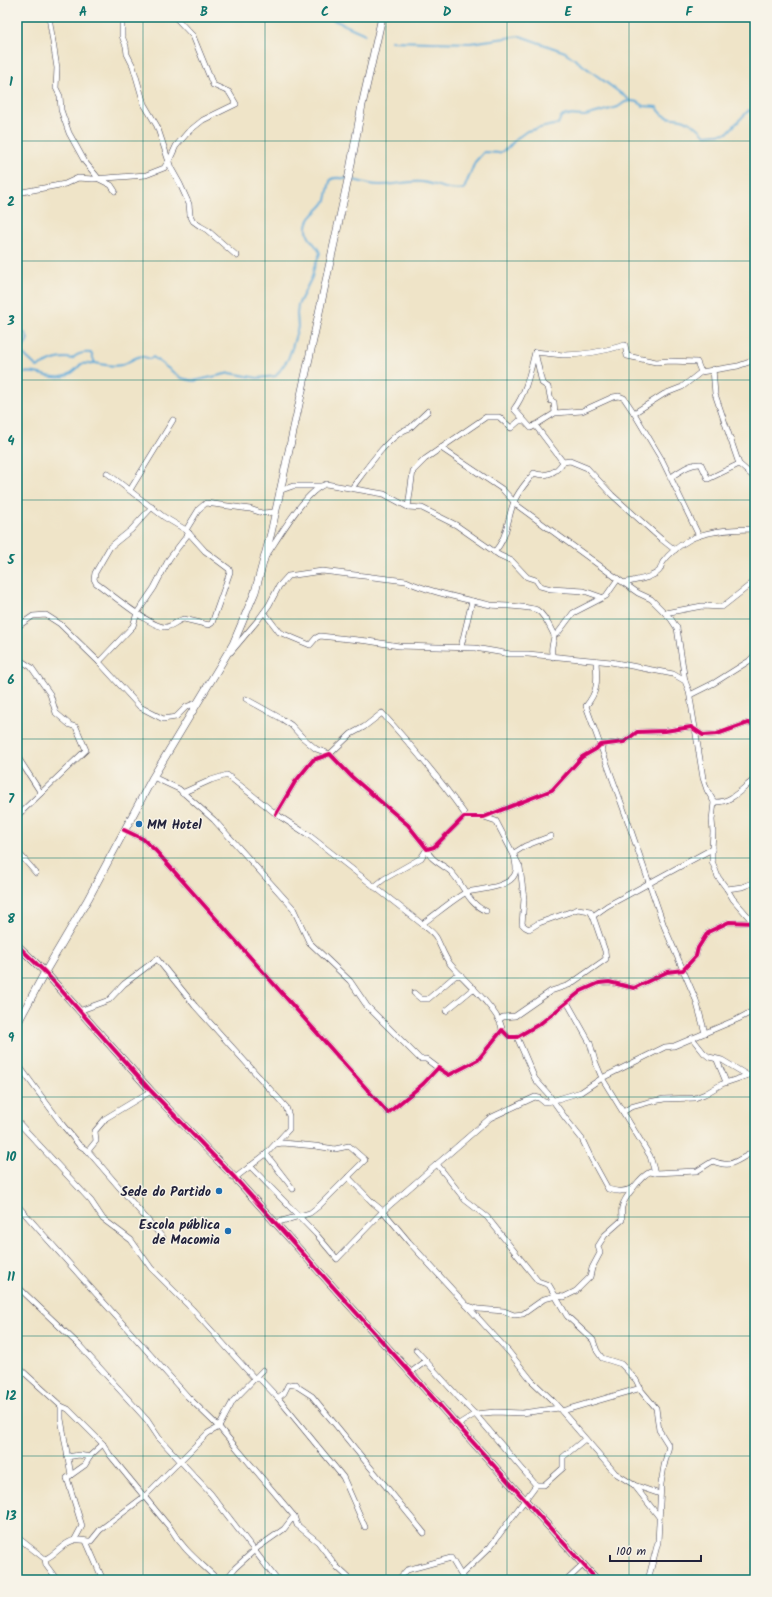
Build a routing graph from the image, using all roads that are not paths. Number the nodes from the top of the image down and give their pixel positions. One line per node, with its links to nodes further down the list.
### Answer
1 (49, 17): 6 (street)
2 (122, 17): 5 (street)
3 (175, 17): 5 (street)
4 (382, 17): 25 (main road)
5 (169, 161): 6 (street); 9 (street)
6 (99, 179): 7 (street); 8 (street)
7 (115, 191)
8 (17, 193)
9 (237, 256)
10 (535, 352): 13 (street); 15 (street); 18 (street)
11 (755, 360): 12 (street)
12 (713, 369): 13 (street); 22 (street)
13 (701, 372): 16 (street)
14 (428, 411): 29 (street)
15 (555, 413): 16 (street); 19 (street)
16 (634, 413): 24 (street)
17 (173, 420): 30 (street)
18 (524, 421): 19 (street); 20 (street)
19 (535, 425): 21 (street)
20 (441, 448): 32 (street); 34 (street)
21 (563, 462): 32 (street); 39 (street)
22 (739, 464): 24 (street); 26 (street)
23 (107, 473): 30 (street)
24 (670, 477): 38 (street)
25 (282, 478): 27 (street); 31 (main road)
26 (755, 478)
27 (293, 486): 28 (street); 31 (street)
28 (321, 486): 29 (street); 41 (street)
29 (352, 488): 34 (street)
30 (130, 490): 33 (street)
31 (279, 491): 35 (main road)
32 (514, 501): 40 (street); 42 (street)
33 (152, 508): 37 (street); 48 (street)
34 (408, 508): 40 (street)
35 (275, 512): 37 (street); 41 (main road)
36 (755, 529): 38 (street)
37 (188, 532): 48 (street); 48 (street)
38 (699, 536): 39 (street)
39 (675, 550): 44 (street)
40 (494, 552): 45 (street)
41 (264, 560): 56 (main road)
42 (618, 579): 44 (street); 45 (street)
43 (755, 582): 49 (street)
44 (624, 583): 49 (street)
45 (601, 597): 51 (street)
46 (472, 601): 47 (street); 51 (street); 52 (street)
47 (264, 612): 52 (street); 56 (street)
48 (137, 613): 58 (street)
49 (665, 613): 59 (street)
50 (17, 627): 58 (street)
51 (554, 635): 54 (street)
52 (461, 647): 54 (street)
53 (755, 655): 60 (street)
54 (553, 657): 57 (street)
55 (17, 658): 72 (street)
56 (224, 658): 62 (main road)
57 (596, 661): 59 (street); 67 (street)
58 (99, 662): 62 (street)
59 (685, 681): 60 (street)
60 (690, 695): 66 (street)
61 (246, 699): 68 (street)
62 (198, 702): 70 (main road)
63 (755, 718): 64 (street)
64 (748, 723): 65 (street); 66 (street)
65 (755, 725)
66 (695, 730): 67 (street); 74 (street)
67 (600, 745): 78 (street); 87 (street)
68 (330, 754): 75 (street); 77 (street); 81 (street)
69 (17, 756): 72 (street)
70 (153, 777): 73 (street); 79 (main road)
71 (755, 779): 74 (street)
72 (41, 793): 76 (street)
73 (182, 793): 75 (street); 113 (street)
74 (714, 802): 82 (street)
75 (276, 814): 88 (street)
76 (17, 816)
77 (464, 817): 78 (street); 81 (street)
78 (484, 817): 84 (street)
79 (124, 830): 97 (main road); 113 (street)
80 (551, 836): 84 (street)
81 (427, 849): 88 (street); 90 (street)
82 (712, 849): 87 (street); 89 (street)
83 (17, 851): 85 (street)
84 (514, 853): 90 (street); 92 (street)
85 (36, 873)
86 (755, 882): 89 (street)
87 (649, 884): 92 (street); 96 (street)
88 (374, 888): 94 (street)
89 (727, 889): 93 (street)
90 (466, 892): 91 (street); 94 (street)
91 (486, 912)
92 (593, 916): 105 (street)
93 (754, 923): 96 (street)
94 (422, 924): 98 (street)
95 (17, 945): 97 (main road)
96 (683, 970): 101 (street); 108 (street)
97 (45, 972): 103 (main road); 106 (main road)
98 (461, 975): 99 (street); 100 (street)
99 (474, 988): 104 (street); 105 (street)
100 (414, 993)
101 (567, 1002): 109 (street); 116 (street)
102 (755, 1010): 108 (street)
103 (79, 1011): 118 (main road); 122 (street)
104 (446, 1011)
105 (499, 1020): 107 (street)
106 (17, 1024)
107 (502, 1030): 109 (street); 113 (street)
108 (705, 1033): 110 (street)
109 (517, 1037): 119 (street)
110 (692, 1038): 111 (street); 116 (street)
111 (717, 1060): 115 (street); 117 (street)
112 (17, 1063): 123 (street)
113 (438, 1068)
114 (755, 1073): 115 (street)
115 (746, 1075): 117 (street)
116 (602, 1078): 119 (street); 120 (street)
117 (726, 1082): 120 (street)
118 (151, 1091): 123 (street); 130 (main road)
119 (554, 1101): 126 (street); 131 (street)
120 (623, 1112): 128 (street)
121 (17, 1121): 146 (street)
122 (276, 1144): 125 (street); 129 (street)
123 (88, 1151): 137 (street)
124 (755, 1152): 128 (street)
125 (266, 1154): 127 (street); 132 (street)
126 (437, 1164): 134 (street); 139 (street)
127 (250, 1166): 130 (street); 135 (street)
128 (655, 1173): 131 (street)
129 (348, 1177): 134 (street); 135 (street)
130 (235, 1178): 136 (main road)
131 (634, 1187): 139 (street)
132 (293, 1189)
133 (17, 1205): 153 (street)
134 (383, 1211): 135 (street); 140 (street)
135 (298, 1216): 136 (street)
136 (275, 1223): 145 (main road)
137 (163, 1238)
138 (17, 1286): 158 (street)
139 (556, 1296): 140 (street); 147 (street)
140 (465, 1305): 150 (street)
141 (416, 1350): 142 (street)
142 (426, 1361): 145 (street); 151 (street)
143 (17, 1366): 149 (street)
144 (263, 1370): 146 (street)
145 (410, 1373): 152 (main road)
146 (255, 1379): 148 (street); 153 (street)
147 (641, 1388): 150 (street); 162 (street)
148 (278, 1398): 167 (street); 168 (street)
149 (61, 1406): 155 (street); 156 (street)
150 (560, 1410): 151 (street); 154 (street)
151 (475, 1414): 152 (street); 160 (street)
152 (457, 1425): 164 (main road)
153 (219, 1427): 158 (street); 165 (street)
154 (585, 1439): 160 (street); 161 (street)
155 (103, 1444): 157 (street); 163 (street)
156 (67, 1457): 157 (street); 159 (street)
157 (90, 1457): 159 (street)
158 (181, 1461): 163 (street); 172 (street)
159 (71, 1475): 170 (street)
160 (536, 1485): 164 (street)
161 (634, 1485): 162 (street); 166 (street)
162 (660, 1494): 166 (street)
163 (145, 1496): 171 (street); 178 (street)
164 (525, 1500): 174 (main road); 175 (street)
165 (294, 1516): 172 (street); 181 (street)
166 (659, 1517): 186 (street)
167 (365, 1527)
168 (424, 1533)
169 (17, 1537): 173 (street)
170 (75, 1539): 171 (street); 173 (street)
171 (86, 1541): 177 (street)
172 (255, 1551): 179 (street); 180 (street)
173 (46, 1559): 176 (street)
174 (583, 1565): 184 (street); 185 (main road)
175 (462, 1574): 182 (street); 183 (street)
176 (57, 1580)
177 (103, 1580)
178 (218, 1580)
179 (226, 1580)
180 (277, 1580)
181 (351, 1580)
182 (398, 1580)
183 (464, 1580)
184 (567, 1580)
185 (597, 1580)
186 (648, 1580)

